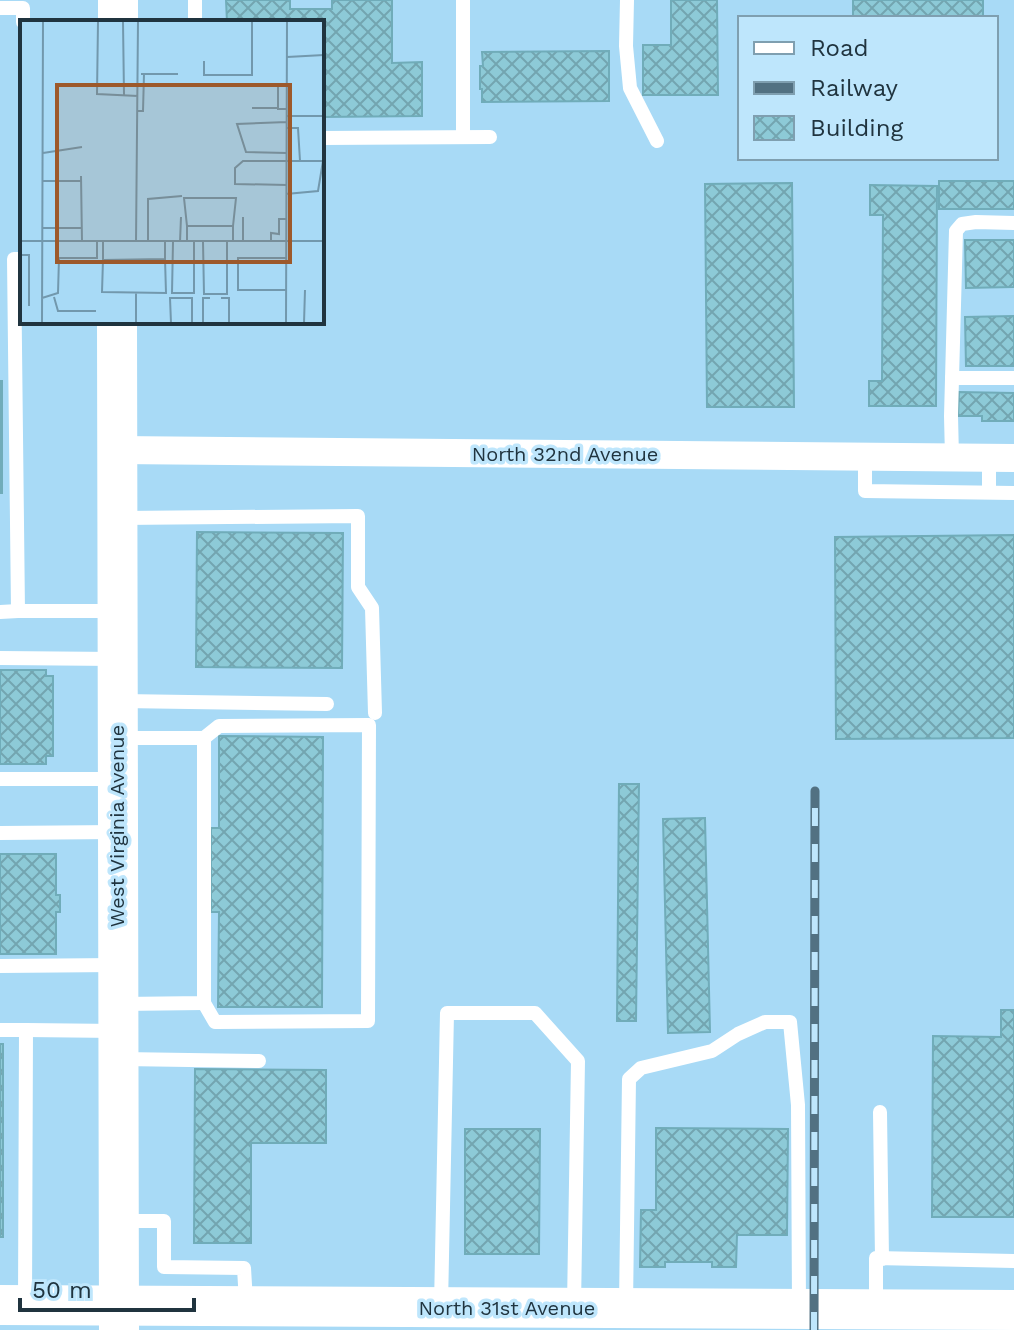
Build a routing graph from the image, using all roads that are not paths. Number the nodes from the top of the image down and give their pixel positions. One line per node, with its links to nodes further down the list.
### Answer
1 (463, 0): 5 (lane)
2 (627, 0): 8 (lane)
3 (0, 8): 4 (lane)
4 (23, 20)
5 (463, 137): 6 (lane); 7 (lane)
6 (490, 137)
7 (324, 138)
8 (657, 141)
9 (1014, 223): 12 (lane)
10 (12, 259): 21 (lane)
11 (117, 324): 14 (street, West Virginia Avenue)
12 (952, 378): 13 (lane); 16 (lane)
13 (1014, 378)
14 (117, 450): 15 (street, North 32nd Avenue); 20 (street, West Virginia Avenue)
15 (865, 457): 16 (street, North 32nd Avenue); 18 (lane)
16 (952, 457): 17 (street, North 32nd Avenue)
17 (1002, 458): 18 (lane)
18 (989, 492): 19 (lane)
19 (1014, 493)
20 (117, 518): 22 (street, West Virginia Avenue); 27 (lane)
21 (18, 611): 22 (lane); 23 (lane)
22 (117, 611): 25 (street, West Virginia Avenue)
23 (0, 612)
24 (0, 658): 25 (lane)
25 (117, 659): 28 (street, West Virginia Avenue)
26 (327, 704): 28 (lane)
27 (375, 713)
28 (117, 719): 29 (lane); 31 (street, West Virginia Avenue)
29 (204, 738): 35 (lane); 35 (lane)
30 (0, 779): 31 (lane)
31 (117, 779): 32 (street, West Virginia Avenue)
32 (117, 832): 33 (lane); 36 (street, West Virginia Avenue)
33 (0, 833)
34 (0, 966): 36 (lane)
35 (204, 1003): 36 (lane)
36 (118, 1015): 38 (lane); 39 (lane); 41 (street, West Virginia Avenue)
37 (0, 1030): 38 (lane)
38 (26, 1030): 44 (lane)
39 (259, 1061)
40 (880, 1112): 42 (lane)
41 (118, 1221): 45 (lane); 51 (street, West Virginia Avenue)
42 (882, 1259): 43 (lane); 48 (lane)
43 (1014, 1261)
44 (12, 1305): 51 (street, North 31st Avenue)
45 (246, 1306): 46 (street, North 31st Avenue); 51 (street, North 31st Avenue)
46 (441, 1308): 52 (street, North 31st Avenue); 52 (lane)
47 (626, 1309): 50 (street, North 31st Avenue); 50 (lane); 52 (street, North 31st Avenue)
48 (876, 1309): 49 (street, North 31st Avenue); 50 (street, North 31st Avenue)
49 (1014, 1310)
50 (801, 1313)
51 (118, 1318)
52 (574, 1320)

